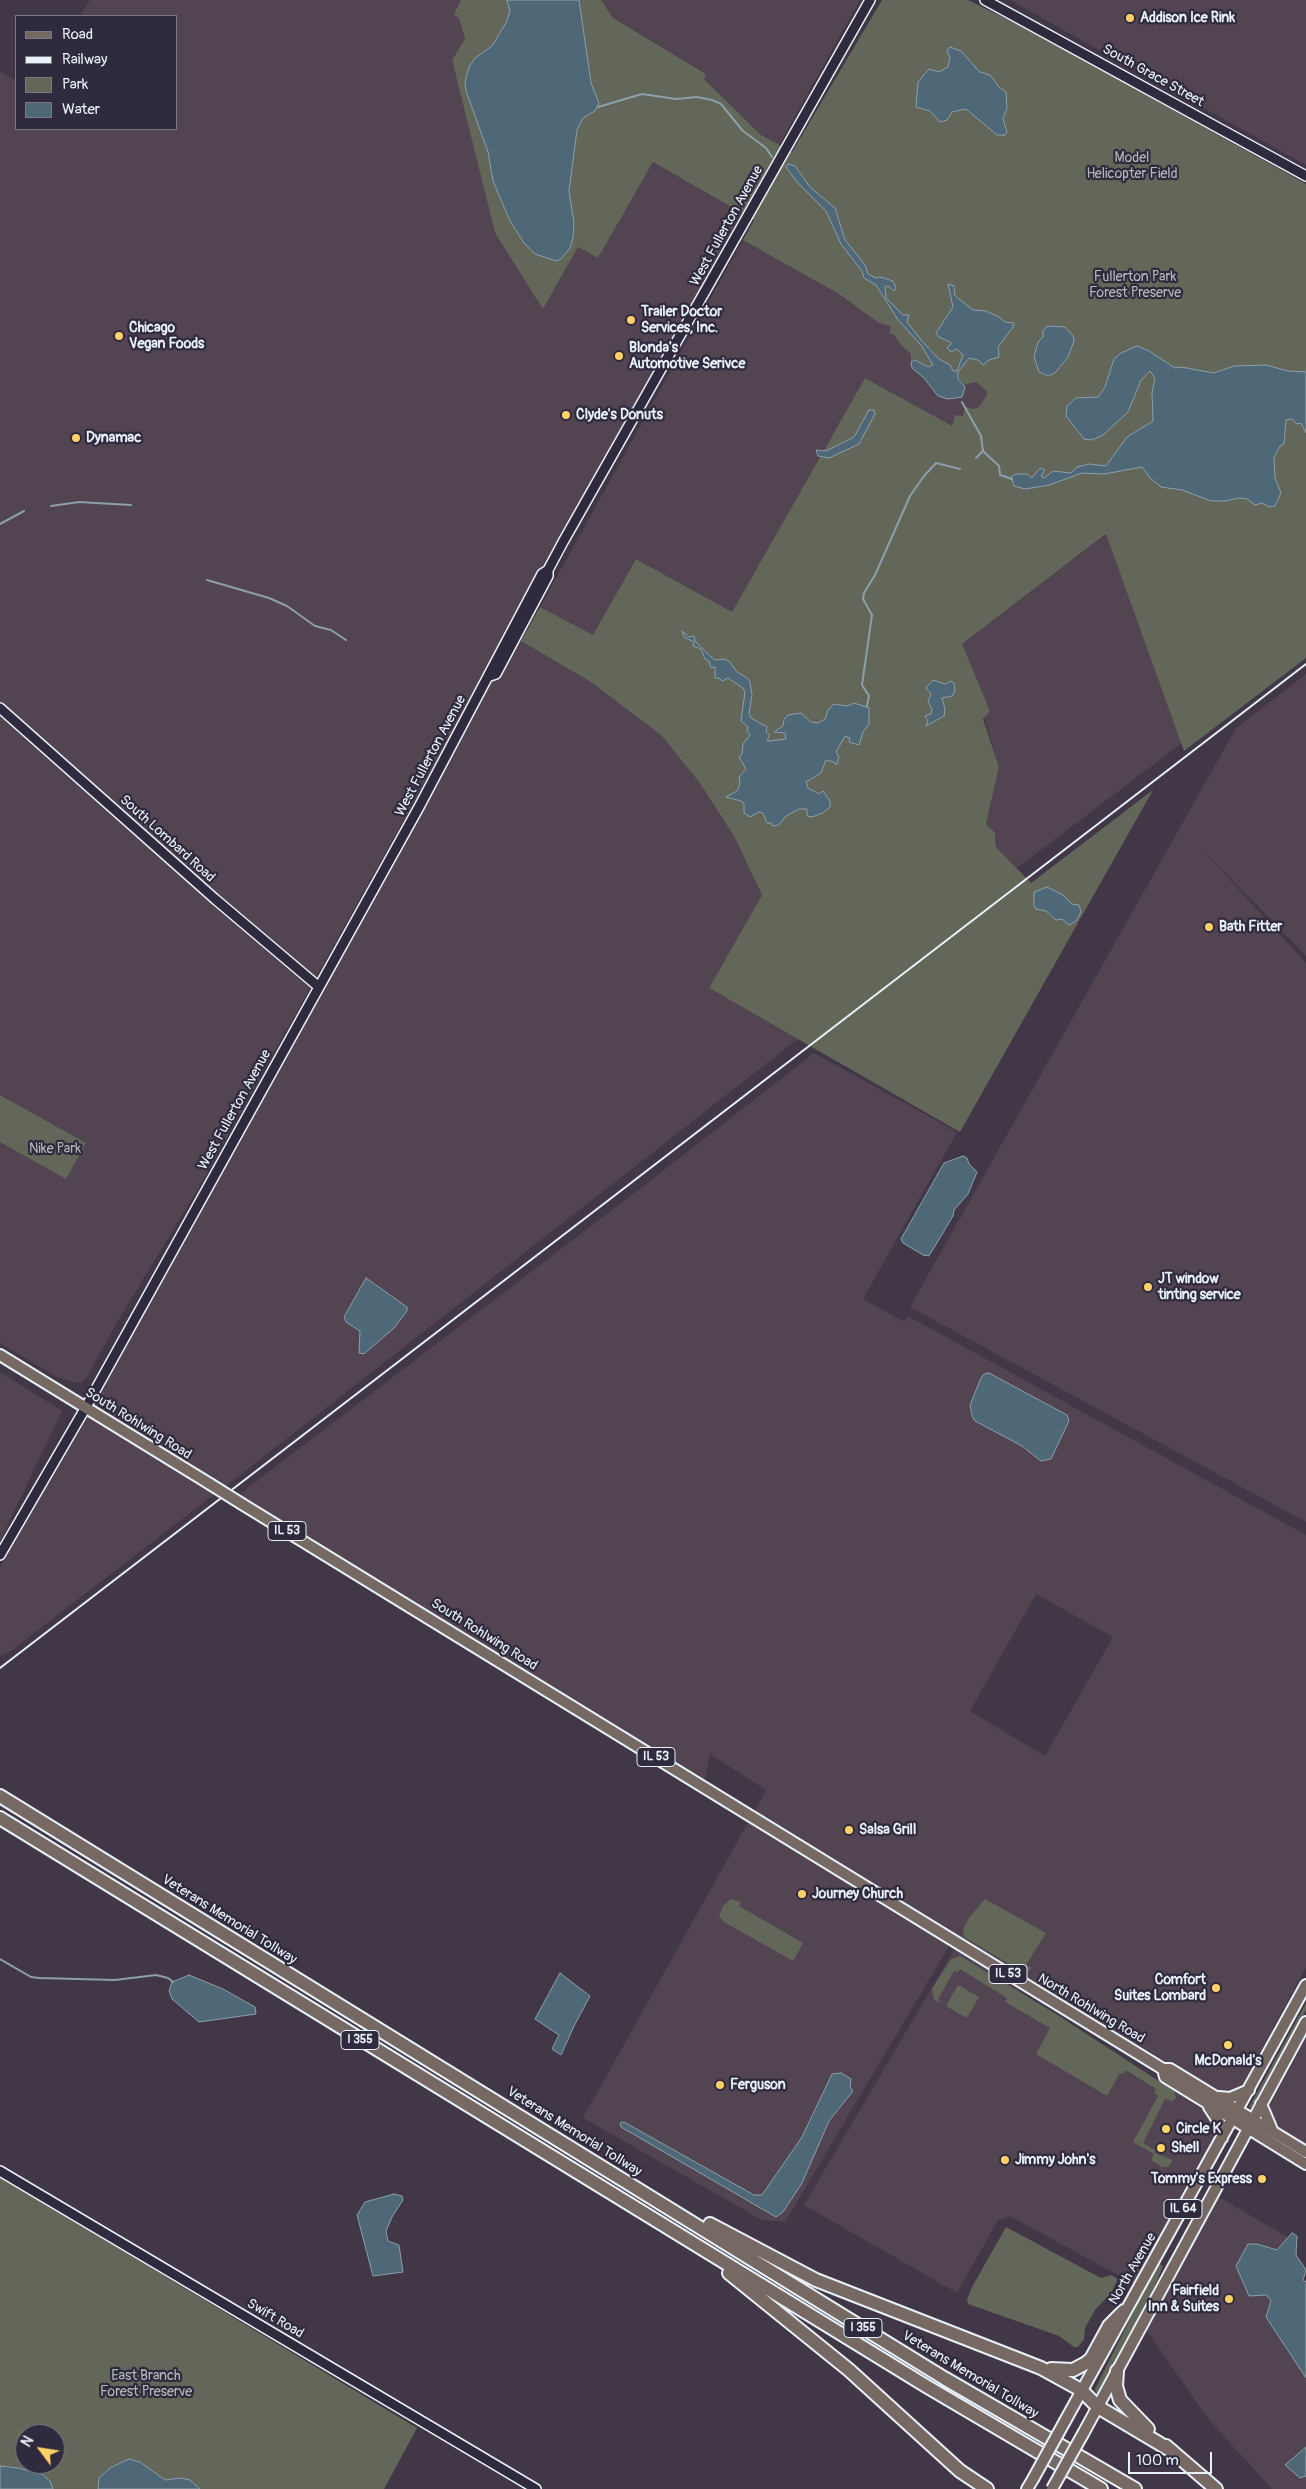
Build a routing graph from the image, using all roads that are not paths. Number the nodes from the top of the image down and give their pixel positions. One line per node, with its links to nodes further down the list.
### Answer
1 (870, 0): 5 (street, West Fullerton Avenue)
2 (986, 0): 3 (street, South Grace Street)
3 (1306, 176)
4 (0, 708): 5 (street, South Lombard Road)
5 (319, 987): 7 (street, West Fullerton Avenue)
6 (0, 1354): 7 (main road, South Rohlwing Road / IL 53)
7 (86, 1407): 8 (street, West Fullerton Avenue); 13 (main road, South Rohlwing Road / IL 53, bridge)
8 (0, 1555)
9 (0, 1796): 28 (highway, Veterans Memorial Tollway / I 355)
10 (0, 1818): 12 (highway, I 355)
11 (0, 1824): 12 (highway)
12 (47, 1847): 31 (highway, I 355)
13 (952, 1940): 16 (main road, North Rohlwing Road / IL 53)
14 (1306, 1985): 17 (main road, North Avenue / IL 64)
15 (1306, 2022): 20 (main road, IL 64)
16 (1164, 2069): 18 (main road, North Rohlwing Road / IL 53); 19 (main road, North Rohlwing Road / IL 53)
17 (1249, 2090): 18 (main road); 21 (main road, North Avenue / IL 64)
18 (1217, 2097): 21 (main road, North Rohlwing Road / IL 53)
19 (1204, 2101): 21 (main road, North Rohlwing Road / IL 53); 24 (main road)
20 (1261, 2104): 22 (main road, IL 64); 23 (main road)
21 (1235, 2115): 22 (main road, IL 53); 24 (main road, North Avenue / IL 64)
22 (1250, 2124): 23 (main road, IL 53); 25 (main road, IL 53); 26 (main road, IL 64)
23 (1273, 2131): 27 (main road, IL 53)
24 (1221, 2142): 32 (main road, North Avenue / IL 64)
25 (1273, 2144): 26 (main road); 29 (main road, IL 53)
26 (1235, 2150): 34 (main road, IL 64)
27 (1306, 2152)
28 (595, 2163): 33 (highway); 44 (highway, Veterans Memorial Tollway / I 355)
29 (1306, 2164)
30 (0, 2171): 39 (street, Swift Road)
31 (673, 2231): 38 (highway); 43 (highway, I 355)
32 (1124, 2311): 33 (highway); 35 (main road, North Avenue / IL 64)
33 (1041, 2368): 35 (highway)
34 (1117, 2372): 36 (main road, IL 64); 37 (highway)
35 (1081, 2390): 36 (highway); 41 (main road, North Avenue / IL 64, bridge)
36 (1098, 2407): 37 (highway); 42 (main road, IL 64, bridge)
37 (1172, 2451): 45 (highway)
38 (978, 2485): 40 (highway)
39 (536, 2489)
40 (987, 2489)
41 (1027, 2489)
42 (1052, 2489)
43 (1102, 2489)
44 (1135, 2489)
45 (1216, 2489)

